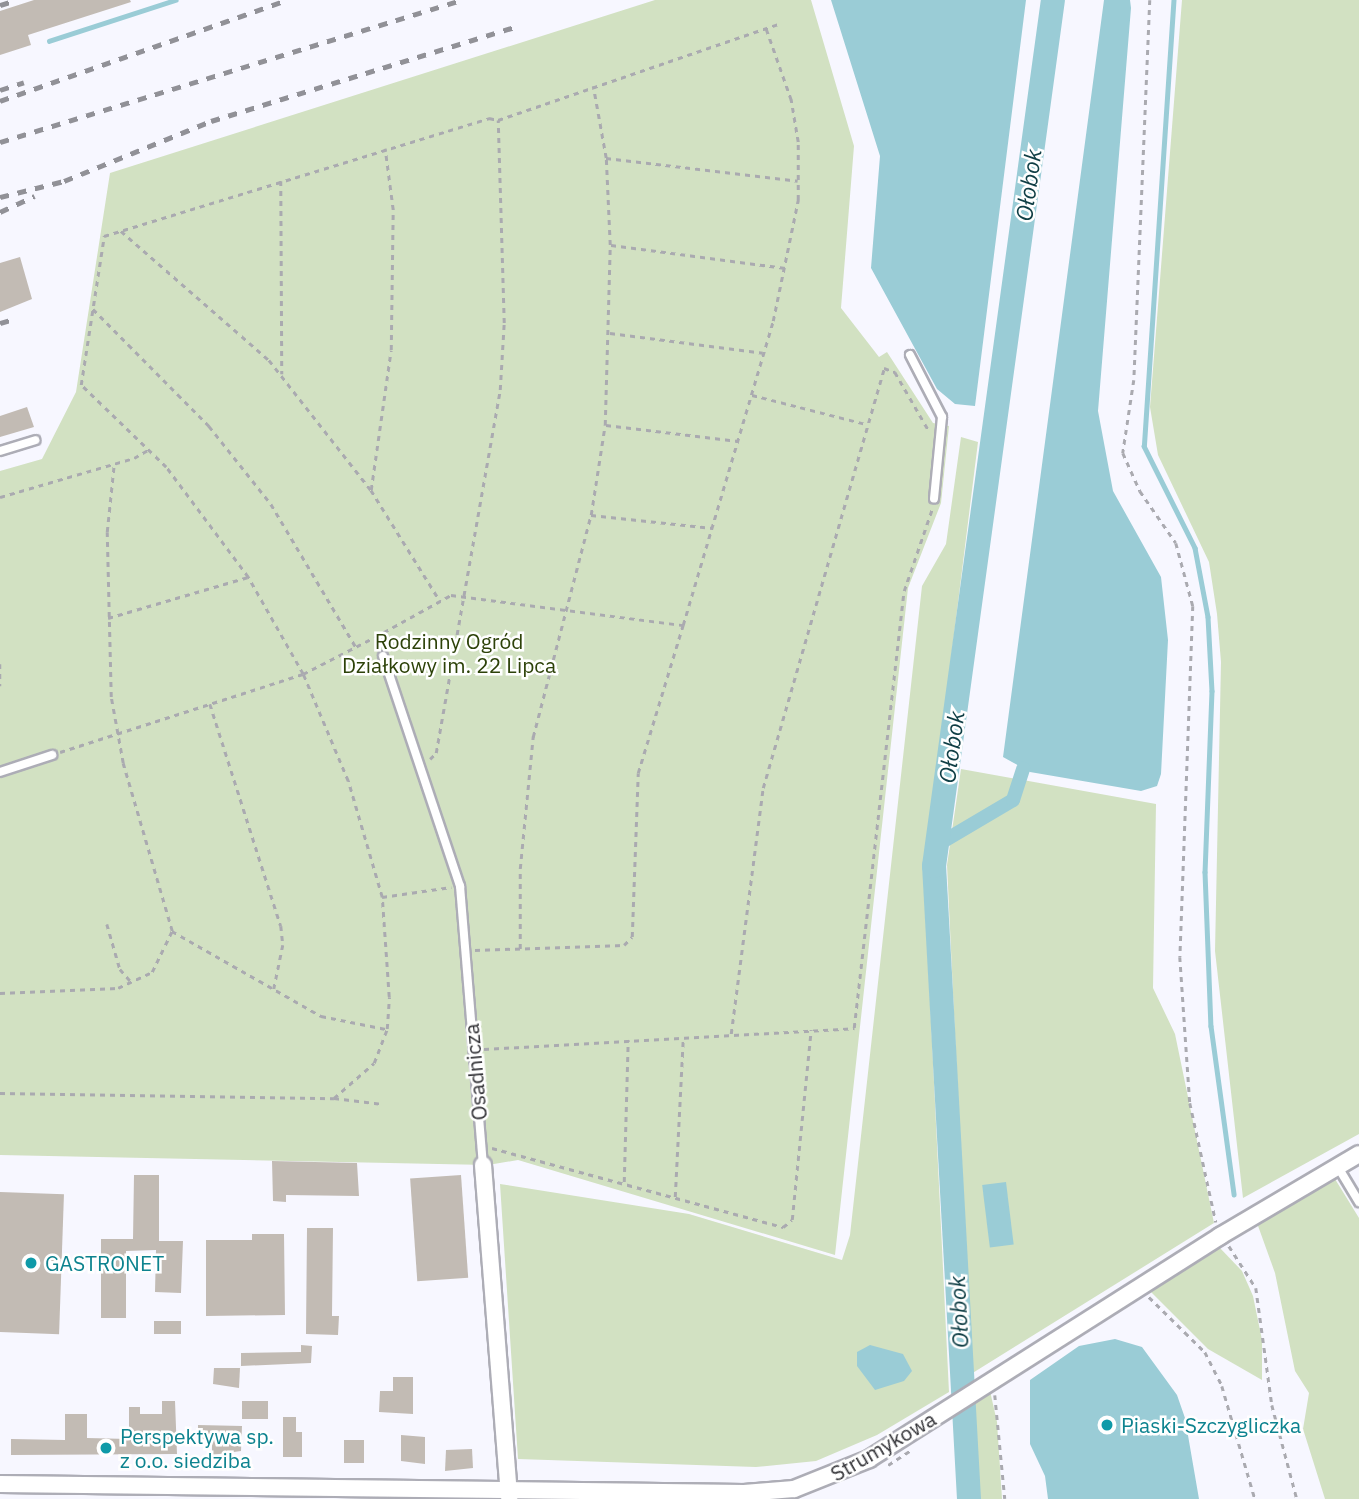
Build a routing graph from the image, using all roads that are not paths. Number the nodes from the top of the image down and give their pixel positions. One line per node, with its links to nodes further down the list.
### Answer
1 (910, 355): 4 (lane)
2 (35, 440): 3 (lane)
3 (0, 451)
4 (934, 499)
5 (383, 656): 9 (lane, Osadnicza)
6 (52, 755): 7 (lane)
7 (0, 772)
8 (1359, 1154): 10 (street, Strumykowa)
9 (483, 1165): 15 (street, Osadnicza)
10 (1338, 1167): 11 (lane); 16 (street, Strumykowa)
11 (1359, 1202)
12 (0, 1484): 14 (street, Strumykowa)
13 (214, 1492): 14 (street, Strumykowa); 15 (street, Strumykowa)
14 (133, 1493)
15 (508, 1494): 16 (street, Strumykowa)
16 (744, 1496)

